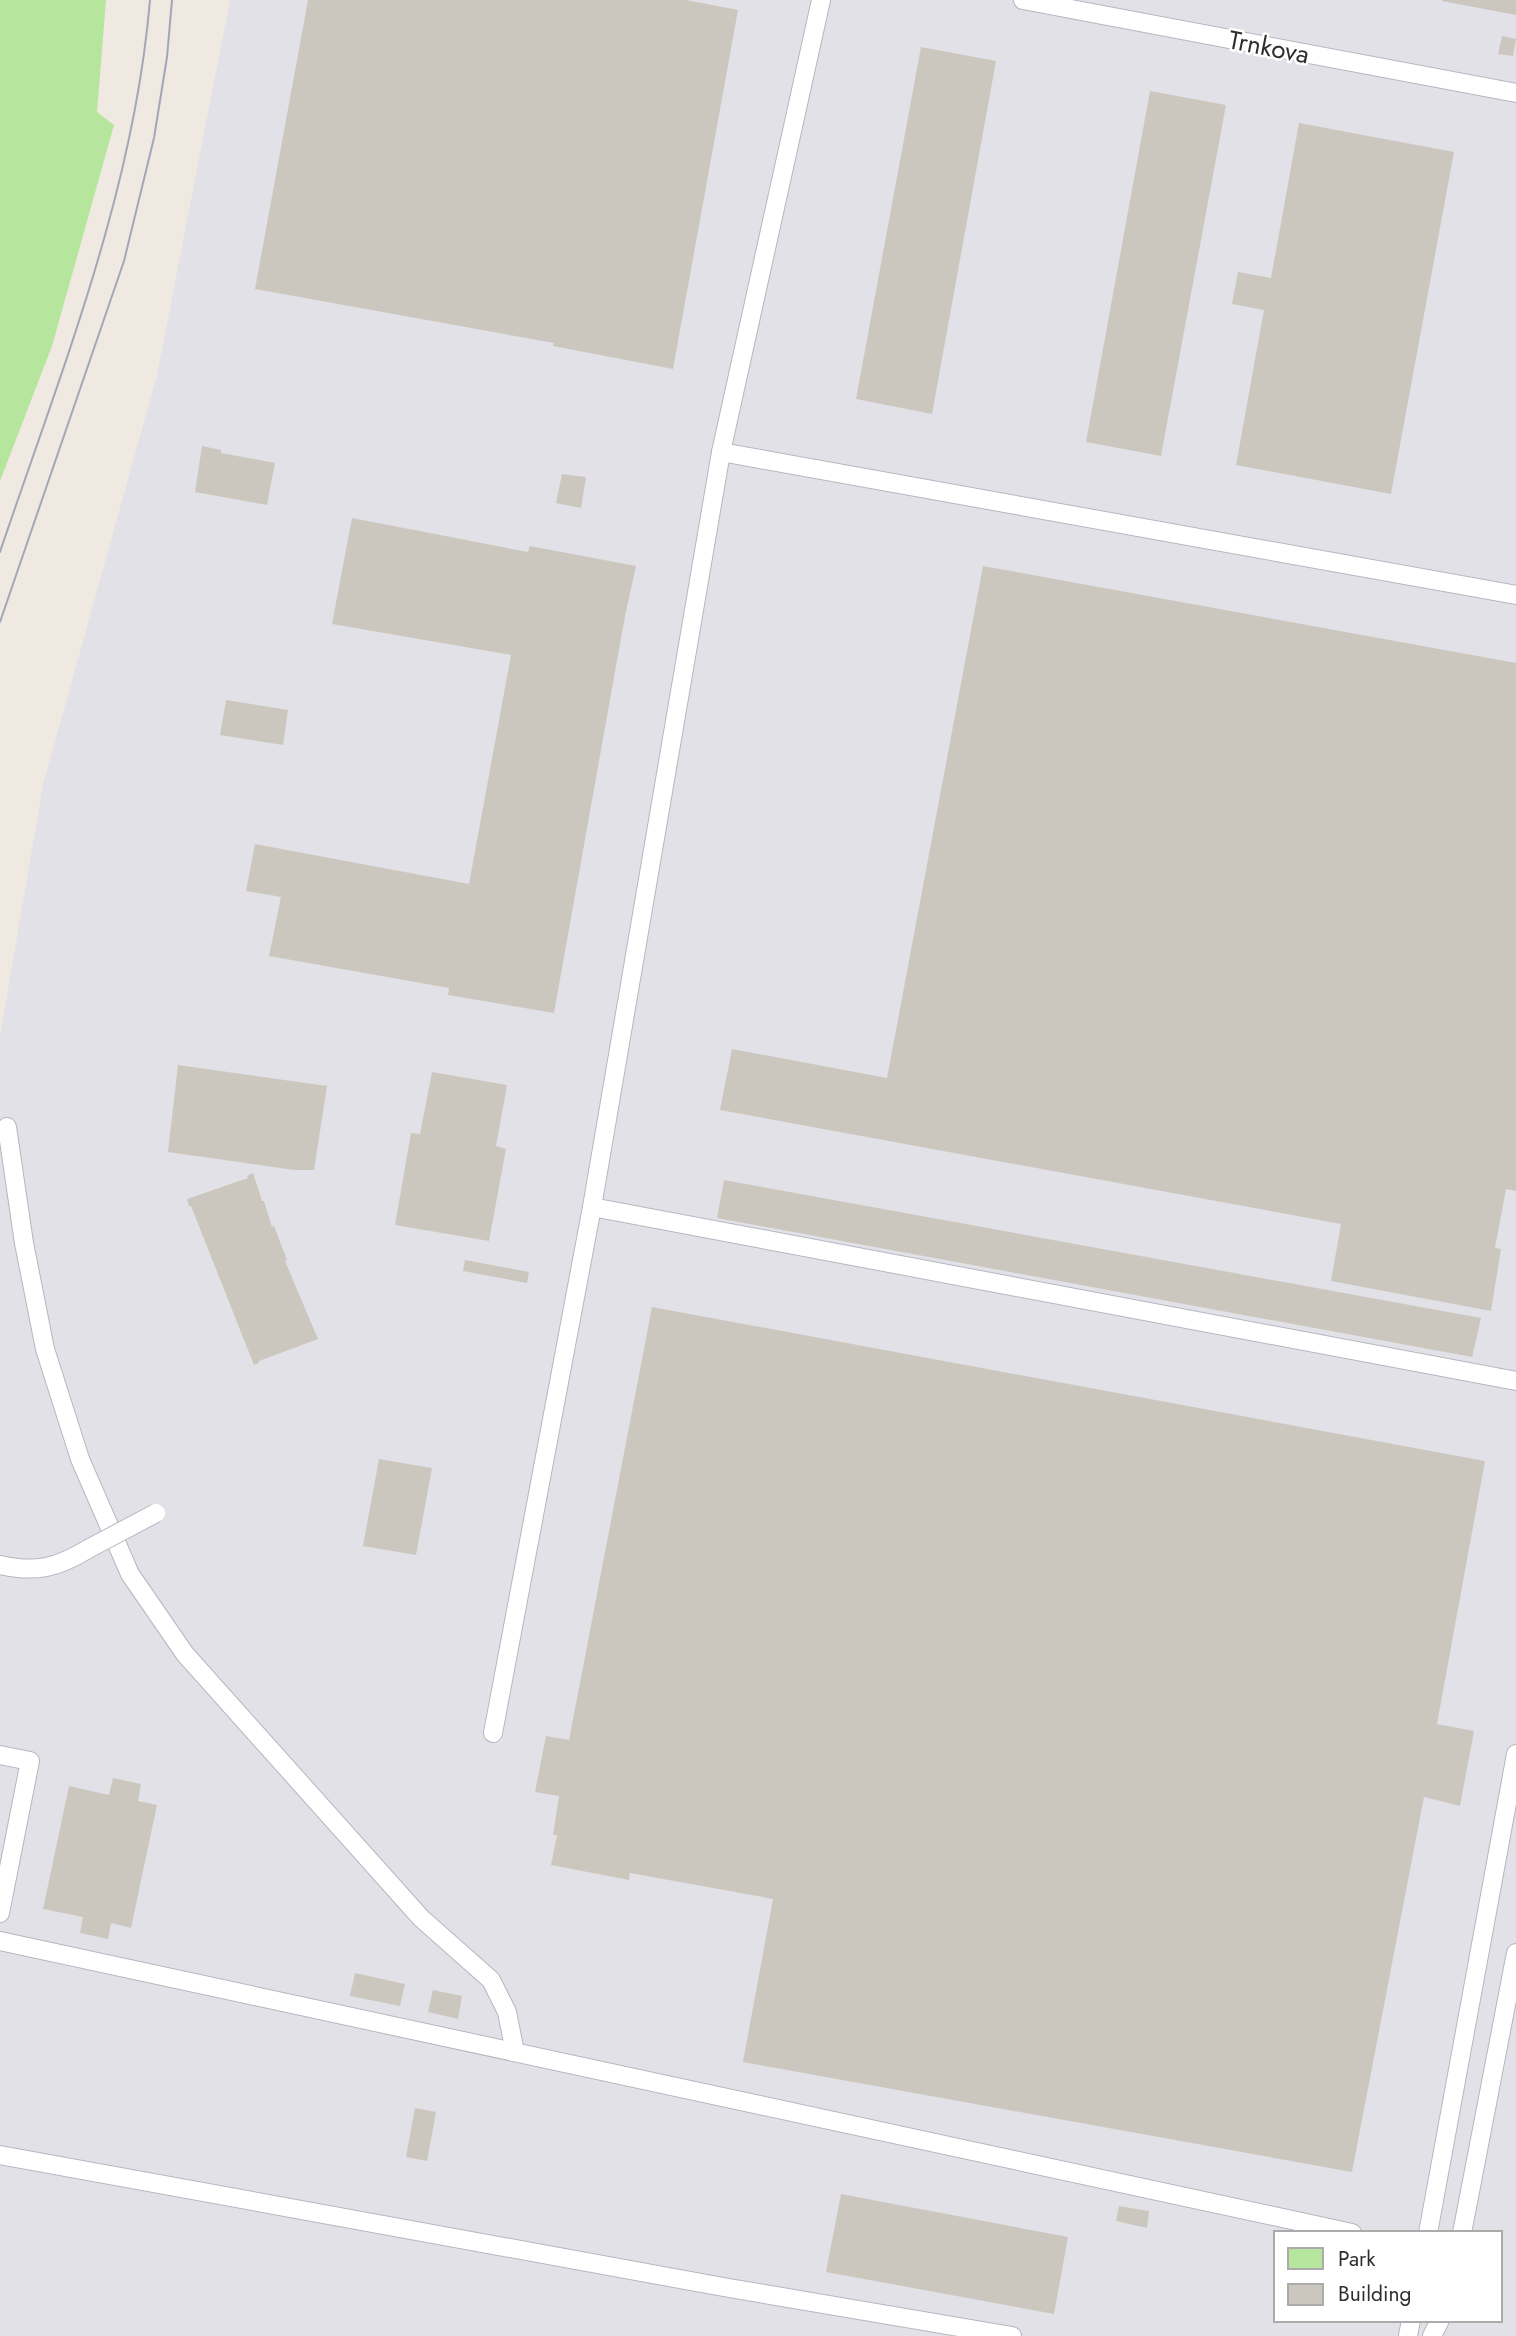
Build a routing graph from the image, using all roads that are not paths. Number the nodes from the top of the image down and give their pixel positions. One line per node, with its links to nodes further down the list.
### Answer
1 (821, 0): 4 (lane)
2 (1023, 0): 3 (lane, Trnkova)
3 (1516, 93)
4 (721, 452): 5 (lane); 7 (lane)
5 (1516, 595)
6 (0, 1141): 17 (lane)
7 (592, 1207): 8 (lane); 11 (lane)
8 (1516, 1381)
9 (156, 1513): 10 (lane, bridge)
10 (0, 1565)
11 (493, 1733)
12 (1516, 1754): 20 (lane)
13 (0, 1755): 14 (lane)
14 (0, 1913)
15 (0, 1941): 17 (lane)
16 (1516, 1953): 21 (lane)
17 (515, 2052): 19 (lane)
18 (0, 2155): 22 (lane)
19 (1343, 2231)
20 (1427, 2231)
21 (1462, 2231)
22 (1012, 2336)

